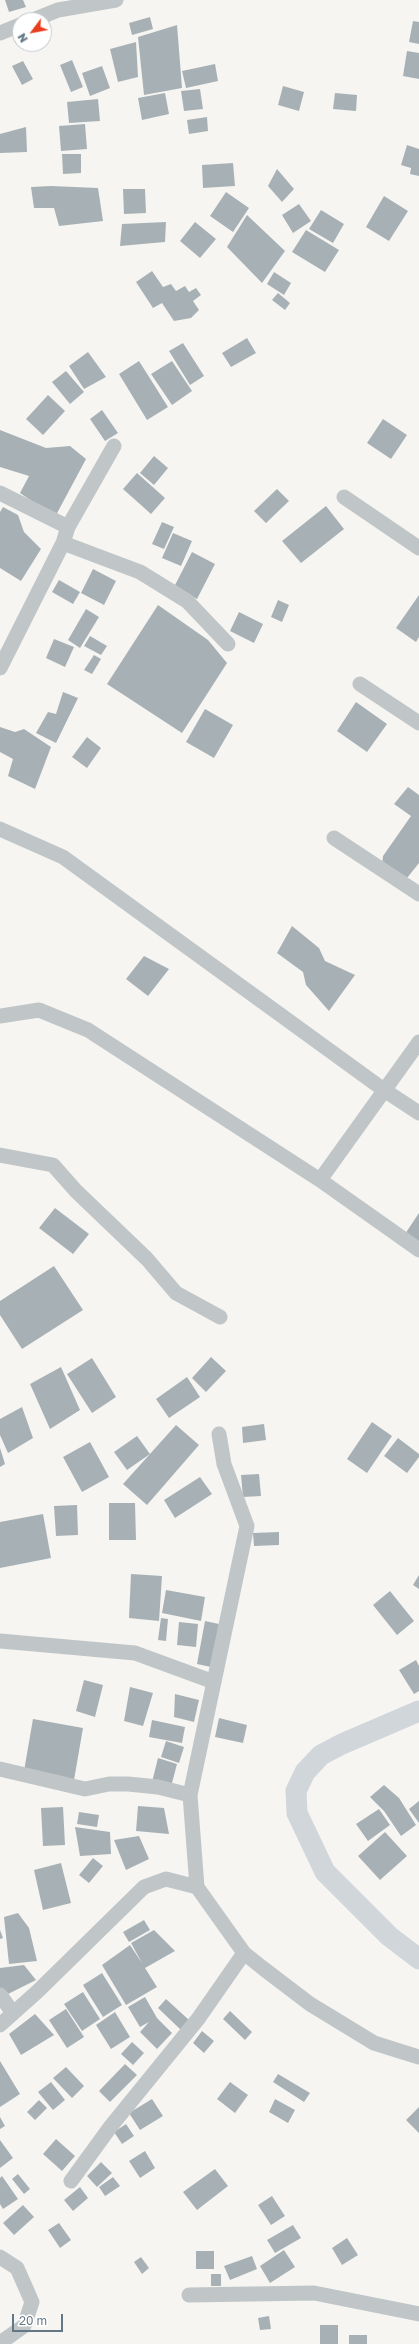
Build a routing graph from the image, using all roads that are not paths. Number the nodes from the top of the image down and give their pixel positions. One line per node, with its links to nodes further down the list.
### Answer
1 (116, 0): 2 (street)
2 (52, 12)
3 (12, 28): 4 (street)
4 (0, 33)
5 (114, 446): 8 (street)
6 (0, 493): 8 (street)
7 (344, 497): 10 (street)
8 (68, 527): 9 (street)
9 (63, 543): 11 (street); 12 (street)
10 (419, 548)
11 (6, 639): 13 (street)
12 (228, 644)
13 (0, 668)
14 (360, 684): 15 (street)
15 (419, 723)
16 (0, 829): 21 (street)
17 (334, 838): 18 (street)
18 (419, 894)
19 (0, 1016): 24 (street)
20 (419, 1042): 21 (street)
21 (384, 1090): 22 (street); 24 (street)
22 (419, 1113)
23 (0, 1155): 26 (street)
24 (320, 1180): 25 (street)
25 (419, 1250)
26 (220, 1317)
27 (219, 1434): 29 (street)
28 (0, 1641): 29 (street)
29 (214, 1682): 32 (street)
30 (419, 1711): 35 (main road)
31 (0, 1769): 32 (street)
32 (190, 1795): 33 (street)
33 (197, 1887): 34 (street); 37 (street)
34 (244, 1953): 39 (street); 40 (street)
35 (419, 1959)
36 (0, 1995): 37 (street)
37 (13, 2013): 38 (street)
38 (0, 2025)
39 (419, 2057)
40 (71, 2181)
41 (0, 2257): 44 (street)
42 (189, 2295): 43 (street)
43 (419, 2314)
44 (0, 2343)

